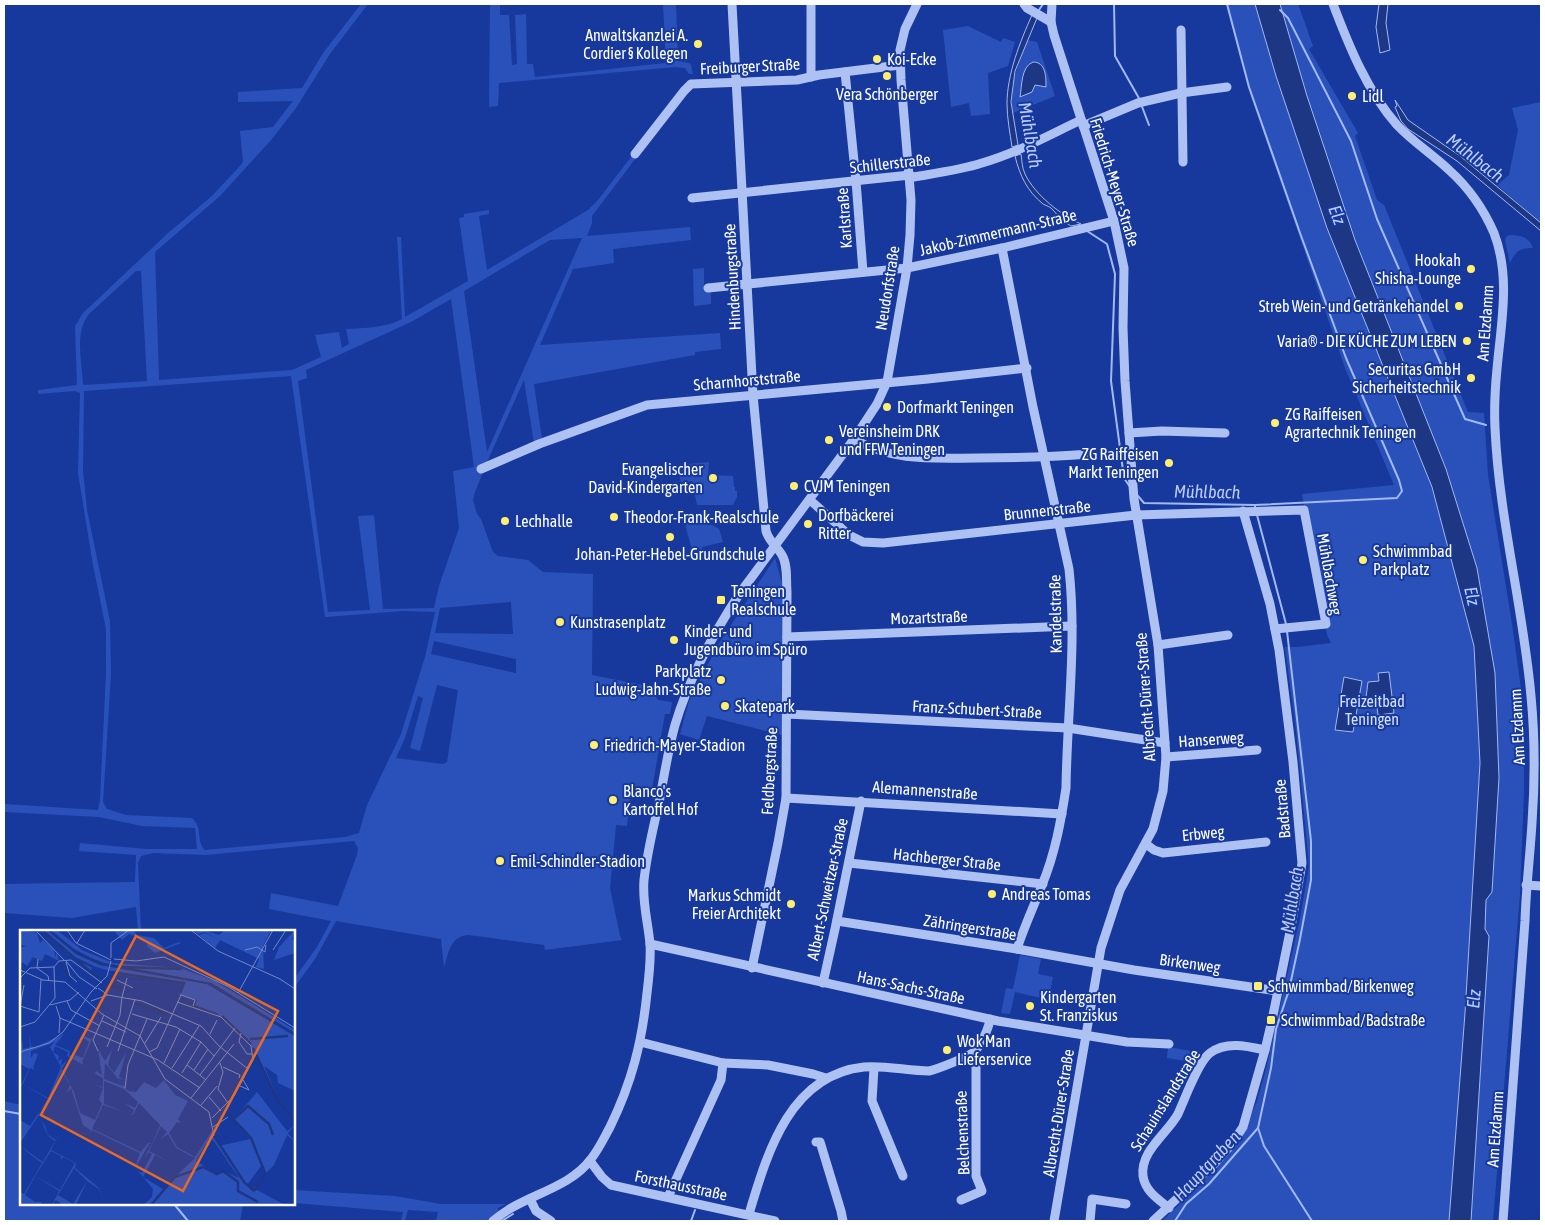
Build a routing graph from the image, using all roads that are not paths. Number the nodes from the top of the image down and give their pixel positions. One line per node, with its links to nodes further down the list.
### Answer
1 (732, 4): 12 (street, Hindenburgstraße)
2 (810, 4): 11 (street)
3 (917, 4): 9 (street, Neudorfstraße)
4 (1024, 4): 7 (street)
5 (1052, 4): 7 (street, Friedrich-Meyer-Straße)
6 (1333, 4): 60 (street, Am Elzdamm)
7 (1051, 22): 15 (street, Friedrich-Meyer-Straße)
8 (1181, 30): 14 (street)
9 (900, 65): 10 (street, Freiburger Straße); 18 (street, Neudorfstraße)
10 (845, 72): 11 (street, Freiburger Straße); 19 (street, Karlstraße)
11 (811, 77): 12 (street, Freiburger Straße)
12 (736, 83): 16 (street, Freiburger Straße); 20 (street, Hindenburgstraße)
13 (1227, 86): 14 (street, Schillerstraße)
14 (1182, 93): 15 (street, Schillerstraße); 17 (street)
15 (1082, 123): 18 (street, Schillerstraße); 22 (street, Friedrich-Meyer-Straße)
16 (635, 154)
17 (1183, 162)
18 (910, 175): 19 (street, Schillerstraße); 24 (street, Neudorfstraße)
19 (856, 181): 20 (street, Schillerstraße); 25 (street, Karlstraße)
20 (742, 193): 21 (street, Schillerstraße); 26 (street, Hindenburgstraße)
21 (692, 198)
22 (1114, 221): 23 (street, Jakob-Zimmermann-Straße); 31 (street, Friedrich-Meyer-Straße)
23 (1002, 248): 24 (street, Jakob-Zimmermann-Straße); 28 (street, Kandelstraße)
24 (907, 268): 25 (street, Jakob-Zimmermann-Straße); 29 (street, Neudorfstraße)
25 (863, 272): 26 (street, Jakob-Zimmermann-Straße)
26 (748, 283): 27 (street, Jakob-Zimmermann-Straße); 30 (street, Hindenburgstraße)
27 (708, 288)
28 (1027, 368): 29 (street, Scharnhorststraße); 35 (street, Kandelstraße)
29 (887, 382): 30 (street, Scharnhorststraße); 33 (street, Neudorfstraße)
30 (753, 395): 36 (street, Scharnhorststraße); 42 (street, Hindenburgstraße)
31 (1129, 433): 32 (street); 40 (street, Friedrich-Meyer-Straße)
32 (1225, 433)
33 (854, 439): 35 (street); 37 (street, Neudorfstraße)
34 (1089, 454): 35 (street)
35 (1044, 458): 41 (street, Kandelstraße)
36 (481, 469)
37 (810, 500): 41 (street, Brunnenstraße); 42 (street, Neudorfstraße)
38 (1304, 510): 39 (street, Brunnenstraße); 44 (street, Mühlbachweg)
39 (1247, 511): 40 (street, Brunnenstraße); 44 (street, Badstraße)
40 (1136, 515): 41 (street, Brunnenstraße); 47 (street, Albrecht-Dürer-Straße)
41 (1059, 524): 43 (street, Kandelstraße)
42 (775, 546): 46 (street, Feldbergstraße); 63 (street, Neudorfstraße)
43 (1072, 626): 46 (street, Mozartstraße); 49 (street, Kandelstraße)
44 (1278, 629): 68 (street, Badstraße)
45 (1228, 635): 47 (street)
46 (787, 637): 48 (street, Feldbergstraße)
47 (1158, 645): 50 (street, Albrecht-Dürer-Straße)
48 (787, 714): 49 (street, Franz-Schubert-Straße); 53 (street, Feldbergstraße)
49 (1068, 728): 50 (street, Franz-Schubert-Straße); 55 (street, Kandelstraße)
50 (1165, 743): 52 (street, Albrecht-Dürer-Straße)
51 (1257, 750): 52 (street, Hanserweg)
52 (1166, 757): 57 (street, Albrecht-Dürer-Straße)
53 (786, 798): 54 (street, Alemannenstraße); 66 (street, Feldbergstraße)
54 (861, 801): 55 (street, Alemannenstraße); 58 (street, Albert-Schweitzer-Straße)
55 (1062, 814): 59 (street, Kandelstraße)
56 (1266, 842): 57 (street, Erbweg)
57 (1146, 844): 65 (street, Albrecht-Dürer-Straße)
58 (849, 863): 59 (street, Hachberger Straße); 62 (street, Albert-Schweitzer-Straße)
59 (1043, 884): 64 (street, Kandelstraße)
60 (1526, 885): 61 (street); 96 (street, Am Elzdamm)
61 (1541, 886)
62 (836, 921): 64 (street, Zähringerstraße); 67 (street, Albert-Schweitzer-Straße)
63 (650, 944): 66 (street, Hans-Sachs-Straße); 71 (street, Neudorfstraße)
64 (1017, 950): 65 (street, Zähringerstraße)
65 (1098, 964): 68 (street, Birkenweg); 70 (street, Albrecht-Dürer-Straße)
66 (752, 968): 67 (street, Hans-Sachs-Straße)
67 (823, 983): 69 (street, Hans-Sachs-Straße)
68 (1278, 991): 73 (street, Badstraße)
69 (990, 1019): 70 (street, Hans-Sachs-Straße); 74 (street)
70 (1086, 1035): 72 (street, Hans-Sachs-Straße); 94 (street, Albrecht-Dürer-Straße)
71 (640, 1042): 75 (street); 79 (street, Neudorfstraße)
72 (1169, 1044)
73 (1265, 1050): 85 (street, Badstraße); 85 (street, Schauinslandstraße)
74 (974, 1052): 76 (street); 83 (street, Belchenstraße)
75 (723, 1063): 77 (street); 81 (street)
76 (874, 1068): 77 (street); 80 (street)
77 (826, 1078): 87 (street)
78 (816, 1142): 93 (street)
79 (590, 1161): 81 (street, Forsthausstraße); 82 (street)
80 (903, 1176)
81 (668, 1197): 86 (street, Forsthausstraße)
82 (530, 1198): 89 (street); 90 (street)
83 (961, 1200)
84 (1126, 1204): 95 (street)
85 (1169, 1208): 88 (street, Badstraße)
86 (726, 1210): 87 (street, Forsthausstraße); 91 (street)
87 (749, 1214): 92 (street, Forsthausstraße)
88 (1155, 1220)
89 (493, 1221)
90 (551, 1221)
91 (724, 1221)
92 (775, 1221)
93 (842, 1221)
94 (1054, 1221)
95 (1090, 1221)
96 (1503, 1221)

